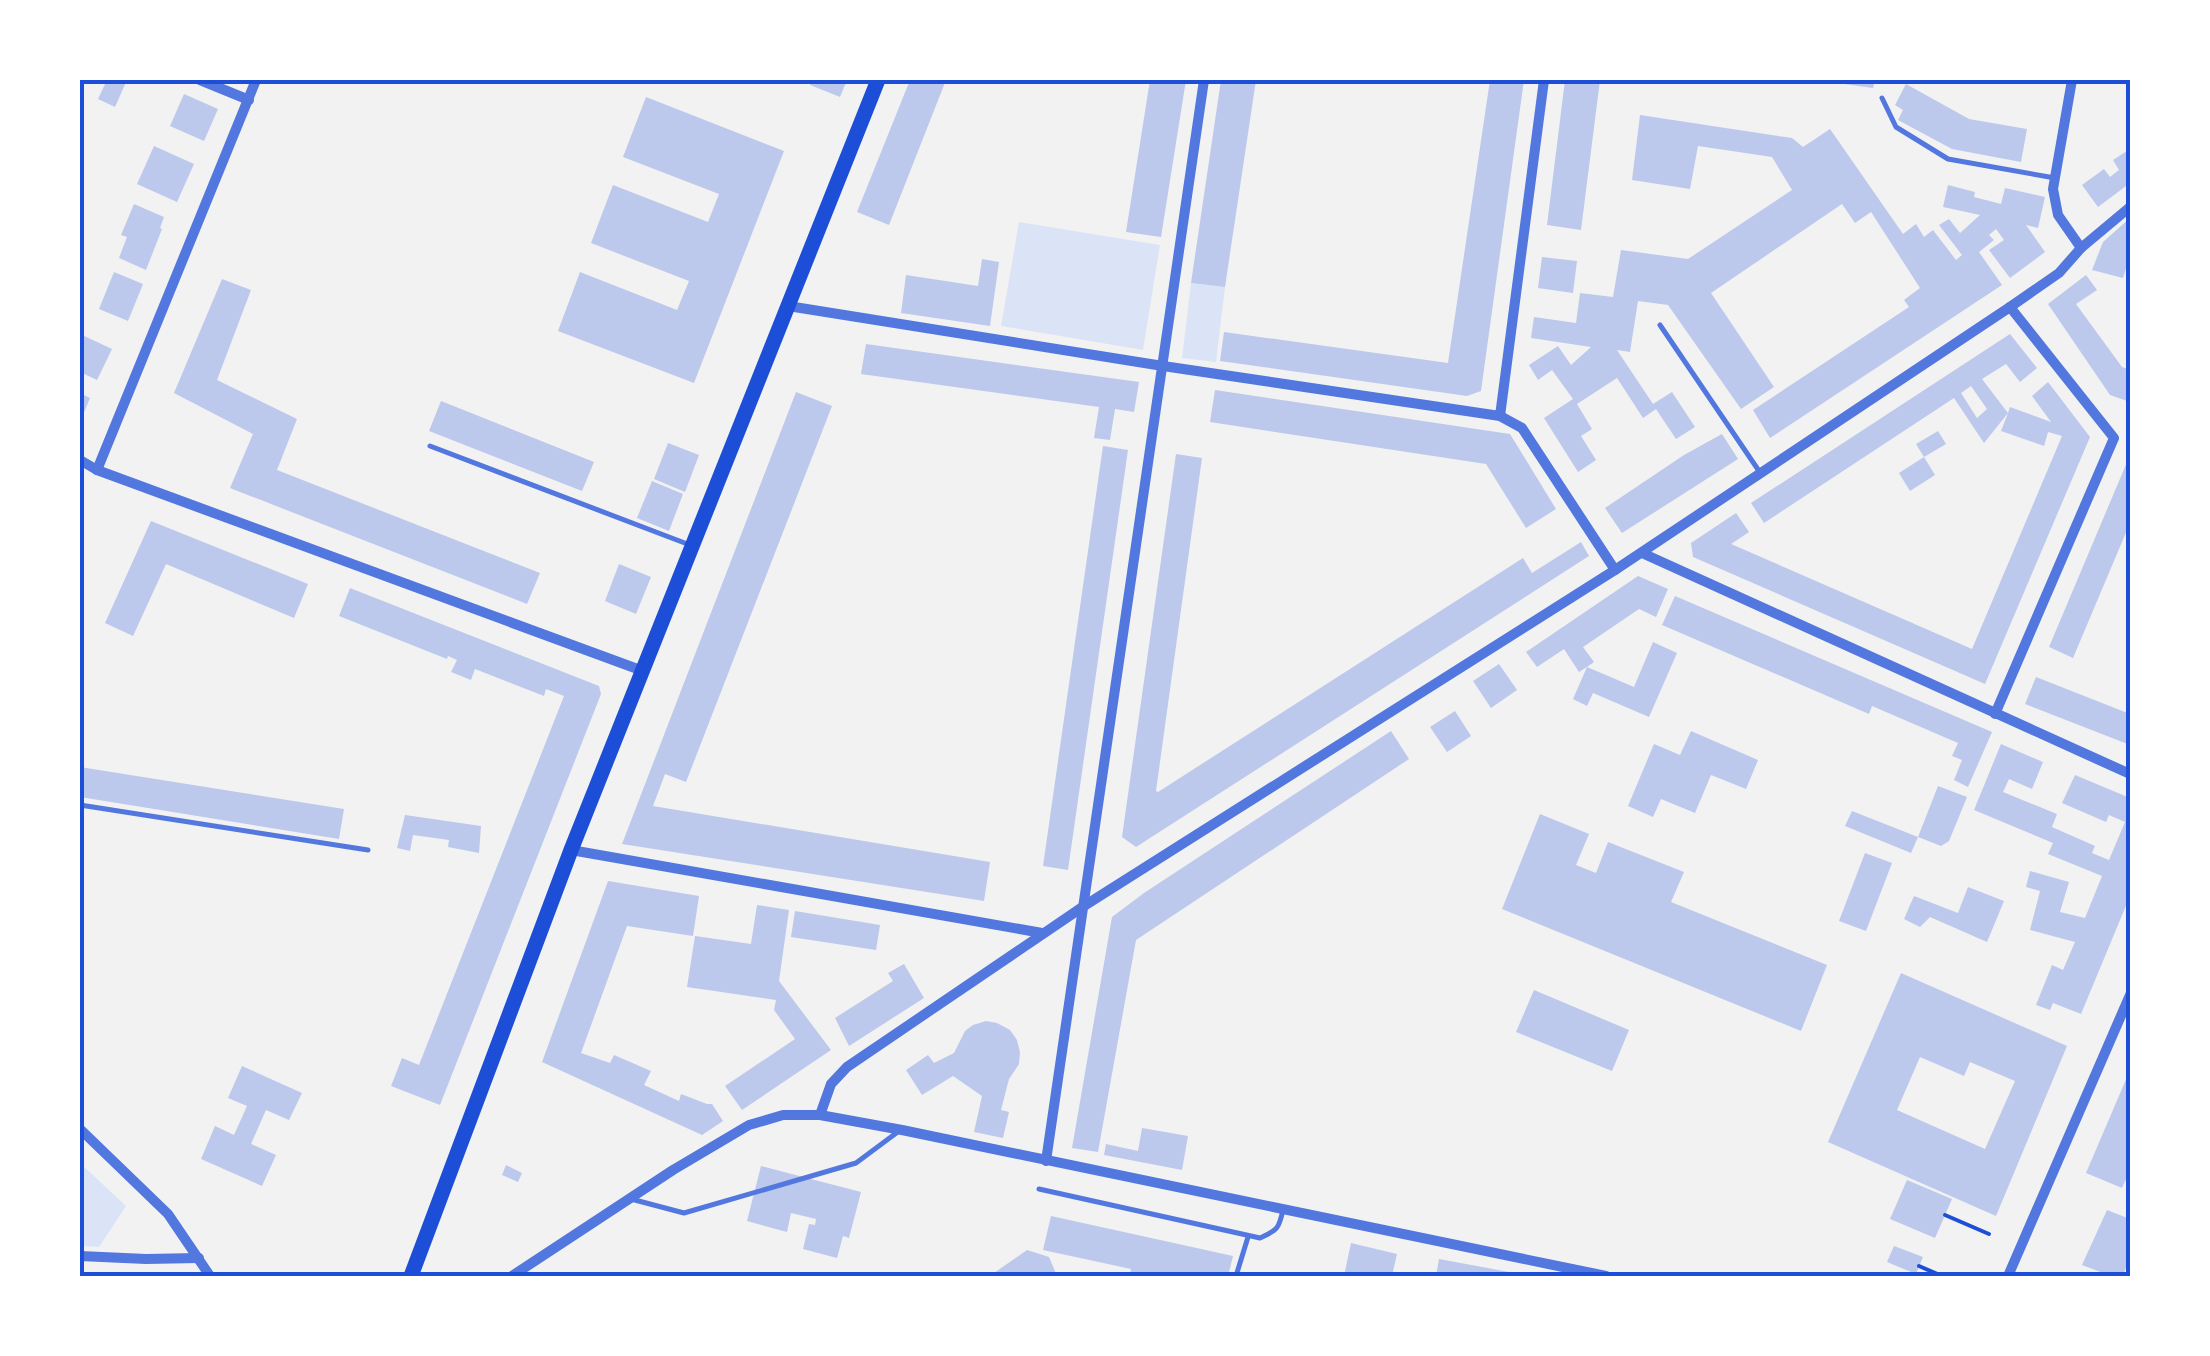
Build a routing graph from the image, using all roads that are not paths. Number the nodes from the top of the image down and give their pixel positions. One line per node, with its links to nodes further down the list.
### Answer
1 (200, 80): 8 (street)
2 (256, 80): 8 (street)
3 (878, 80): 12 (main road)
4 (1204, 80): 15 (street)
5 (1544, 80): 16 (street)
6 (2072, 80): 9 (street)
7 (1882, 98): 9 (lane)
8 (248, 100): 19 (street)
9 (2054, 178): 11 (street)
10 (2130, 207): 11 (street)
11 (2081, 248): 13 (street)
12 (788, 306): 15 (street); 21 (main road)
13 (2010, 307): 20 (street); 25 (street)
14 (1660, 325): 20 (lane)
15 (1163, 366): 16 (street); 30 (street)
16 (1500, 416): 23 (street)
17 (430, 446): 21 (lane)
18 (80, 460): 19 (street)
19 (97, 470): 24 (street)
20 (1761, 474): 22 (street)
21 (693, 546): 24 (main road)
22 (1642, 553): 23 (street); 25 (street)
23 (1615, 570): 30 (street)
24 (643, 671): 29 (main road)
25 (1996, 714): 26 (street)
26 (2130, 774)
27 (80, 805): 28 (lane)
28 (368, 850)
29 (572, 850): 31 (street); 44 (main road)
30 (1084, 906): 31 (street); 36 (street)
31 (1044, 933): 33 (street)
32 (2130, 995): 48 (street)
33 (820, 1115): 35 (street); 38 (street)
34 (80, 1129): 42 (street)
35 (902, 1130): 36 (street); 38 (lane)
36 (1046, 1161): 39 (street)
37 (1039, 1189): 40 (lane)
38 (631, 1199): 45 (street)
39 (1283, 1210): 40 (lane); 47 (street)
40 (1248, 1237): 46 (lane)
41 (80, 1256): 42 (street)
42 (199, 1258): 43 (street)
43 (210, 1276)
44 (411, 1276)
45 (512, 1276)
46 (1236, 1276)
47 (1606, 1276)
48 (2008, 1276)

